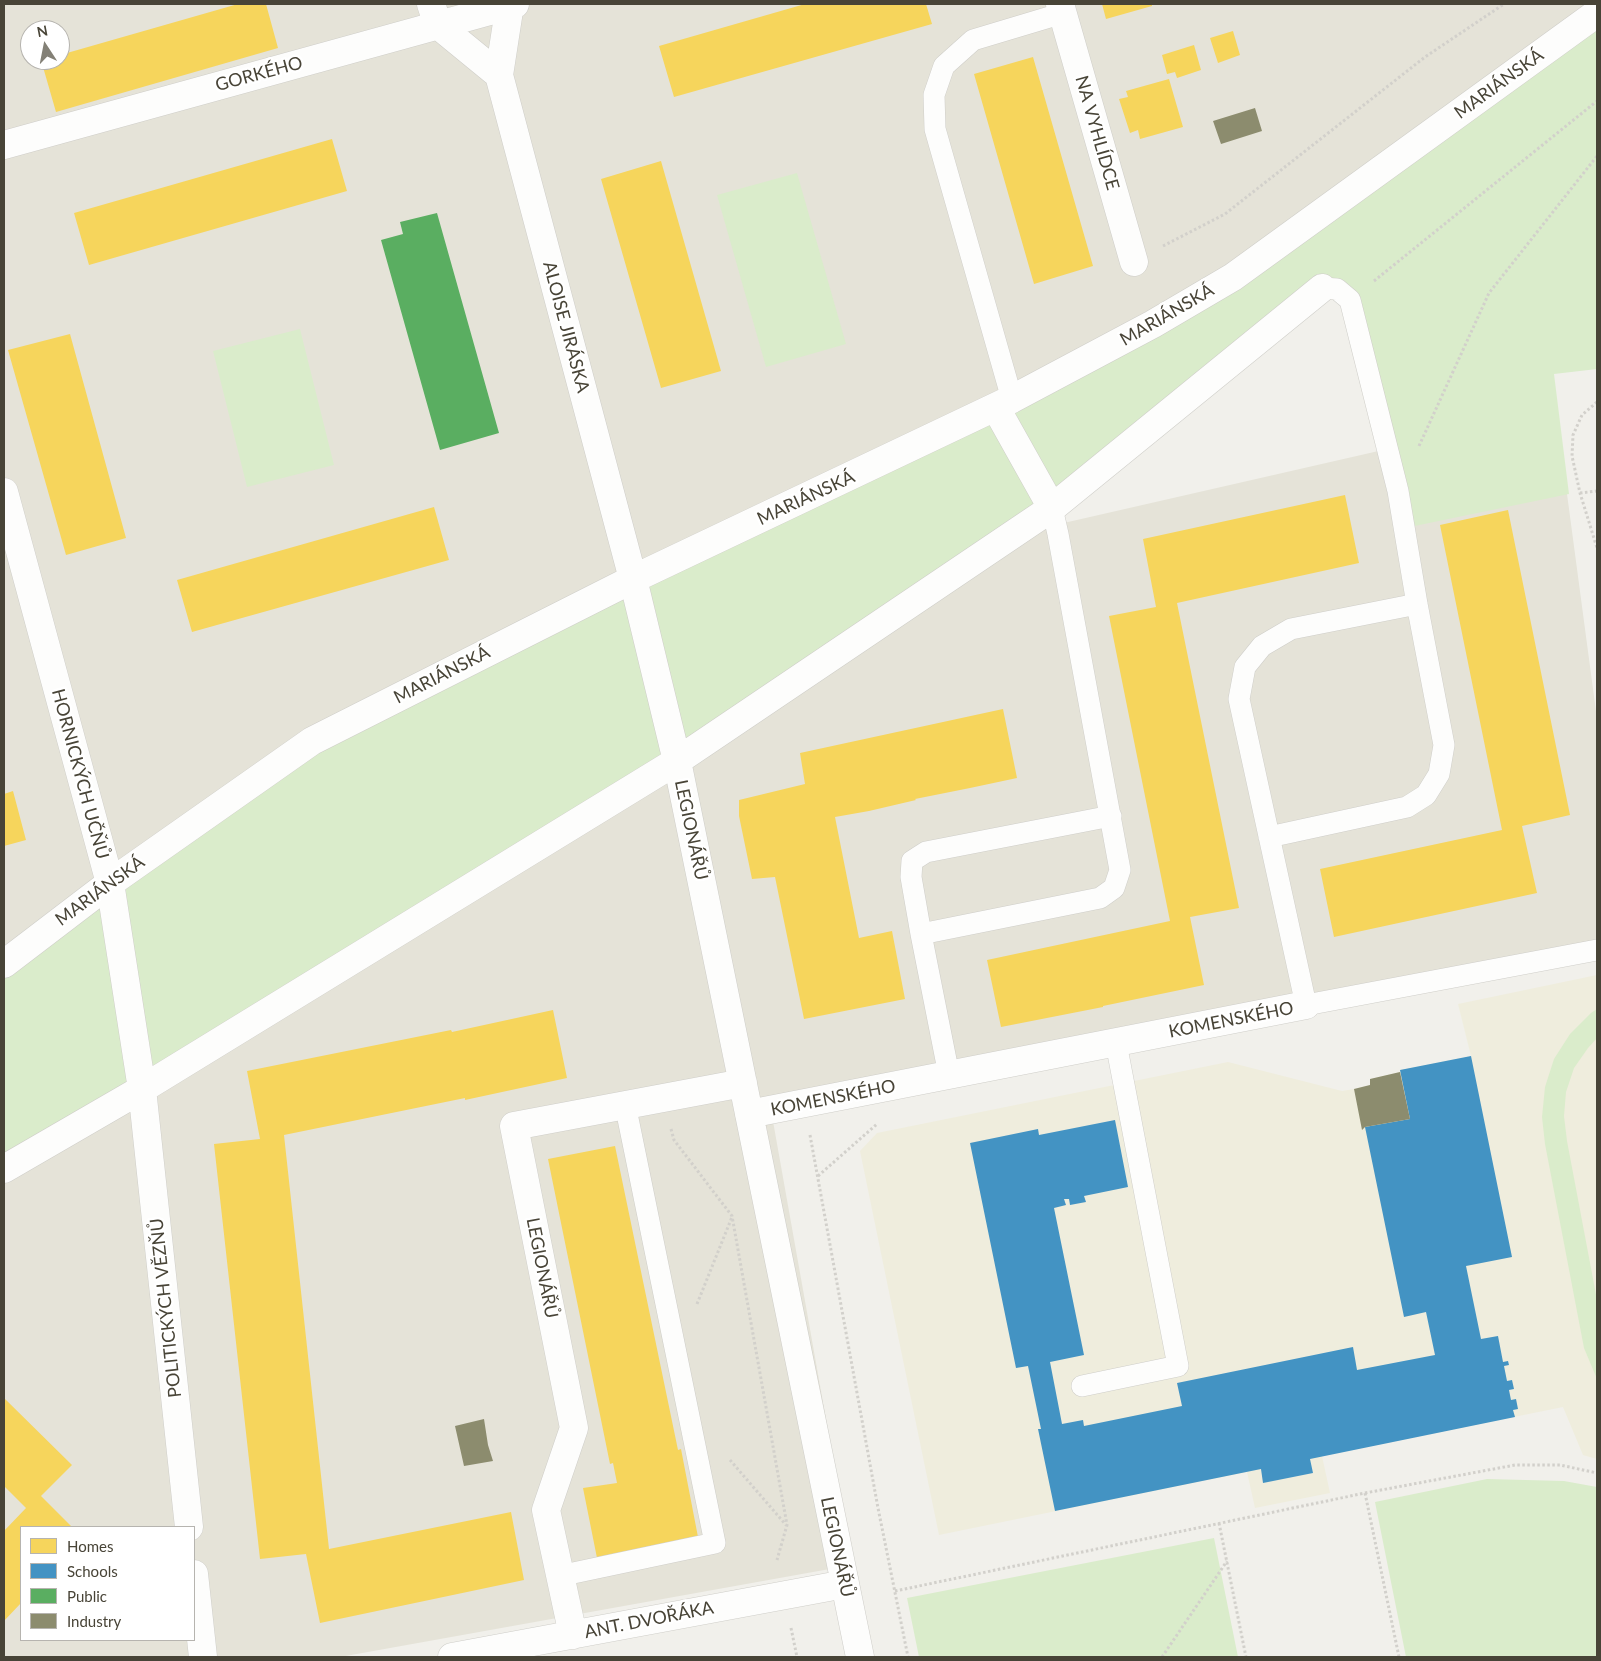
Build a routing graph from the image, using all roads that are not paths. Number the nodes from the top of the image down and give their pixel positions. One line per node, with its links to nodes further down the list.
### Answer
1 (512, 4): 4 (street, GORKÉHO); 5 (street, ALOISE JIRÁSKA)
2 (1062, 8): 7 (street, NA VYHLÍDCE); 9 (lane)
3 (1597, 13): 9 (street, MARIÁNSKÁ)
4 (434, 14): 5 (street); 6 (street, GORKÉHO)
5 (499, 75): 12 (street, ALOISE JIRÁSKA)
6 (4, 145)
7 (1134, 262)
8 (1322, 288): 11 (street); 13 (lane)
9 (1004, 404): 11 (street); 12 (street, MARIÁNSKÁ)
10 (4, 492): 17 (street, HORNICKÝCH UČŇŮ)
11 (1052, 508): 14 (street); 15 (lane)
12 (633, 579): 14 (street, LEGIONÁŘŮ); 17 (street, MARIÁNSKÁ)
13 (1417, 604): 16 (lane); 16 (lane, KOMENSKÉHO)
14 (677, 762): 24 (street, LEGIONÁŘŮ); 25 (street)
15 (1111, 816): 18 (lane); 18 (lane)
16 (1269, 836): 21 (lane, KOMENSKÉHO)
17 (110, 883): 20 (street, MARIÁNSKÁ); 25 (street, HORNICKÝCH UČŇŮ)
18 (921, 934): 23 (lane)
19 (1597, 950): 21 (lane)
20 (4, 964)
21 (1306, 1005): 22 (street, KOMENSKÉHO)
22 (1116, 1042): 23 (street, KOMENSKÉHO); 29 (lane)
23 (949, 1075): 27 (street, KOMENSKÉHO)
24 (743, 1083): 26 (street, LEGIONÁŘŮ); 27 (street, LEGIONÁŘŮ)
25 (142, 1089): 28 (street); 30 (street, POLITICKÝCH VĚZŇŮ)
26 (625, 1104): 31 (street, LEGIONÁŘŮ); 31 (lane)
27 (749, 1114): 33 (street, LEGIONÁŘŮ)
28 (4, 1169)
29 (1082, 1386)
30 (189, 1526)
31 (559, 1576): 34 (street, LEGIONÁŘŮ)
32 (195, 1583): 35 (street)
33 (845, 1584): 34 (street, ANT. DVOŘÁKA); 37 (street, LEGIONÁŘŮ)
34 (572, 1635): 36 (street, ANT. DVOŘÁKA)
35 (203, 1657)
36 (452, 1657)
37 (860, 1657)

